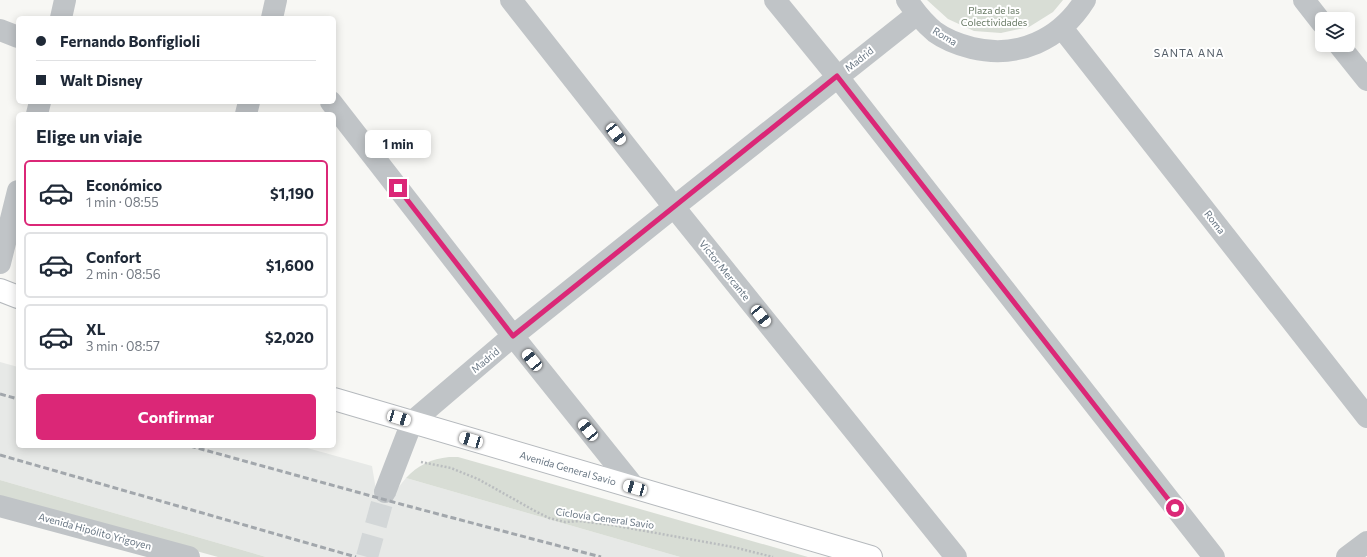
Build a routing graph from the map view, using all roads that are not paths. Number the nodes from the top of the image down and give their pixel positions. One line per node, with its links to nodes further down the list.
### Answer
1 (65, 0): 9 (street)
2 (276, 0): 10 (street)
3 (511, 0): 19 (street, Víctor Mercante)
4 (775, 0): 15 (street)
5 (1085, 0): 11 (street, Roma)
6 (1304, 0): 8 (street)
7 (912, 7): 11 (street, Roma); 15 (street, Madrid)
8 (1315, 14)
9 (61, 16)
10 (272, 16)
11 (1062, 28): 25 (street, Roma)
12 (0, 30): 13 (street)
13 (16, 36)
14 (1345, 52): 16 (street)
15 (837, 76): 19 (street, Madrid); 34 (street)
16 (1367, 80)
17 (333, 104): 23 (street)
18 (16, 199): 20 (street)
19 (674, 207): 23 (street, Madrid); 33 (street, Víctor Mercante)
20 (0, 263)
21 (0, 290): 22 (main road)
22 (16, 295)
23 (513, 336): 26 (street, Madrid); 27 (street)
24 (336, 400): 26 (main road, Avenida General Savio)
25 (1367, 417)
26 (412, 422): 27 (main road, Avenida General Savio); 28 (street)
27 (635, 488): 32 (main road, Avenida General Savio)
28 (385, 492)
29 (0, 506): 31 (street, Avenida Hipólito Yrigoyen)
30 (1367, 542): 35 (street)
31 (189, 557)
32 (871, 557)
33 (956, 557)
34 (1214, 557)
35 (1347, 557)

